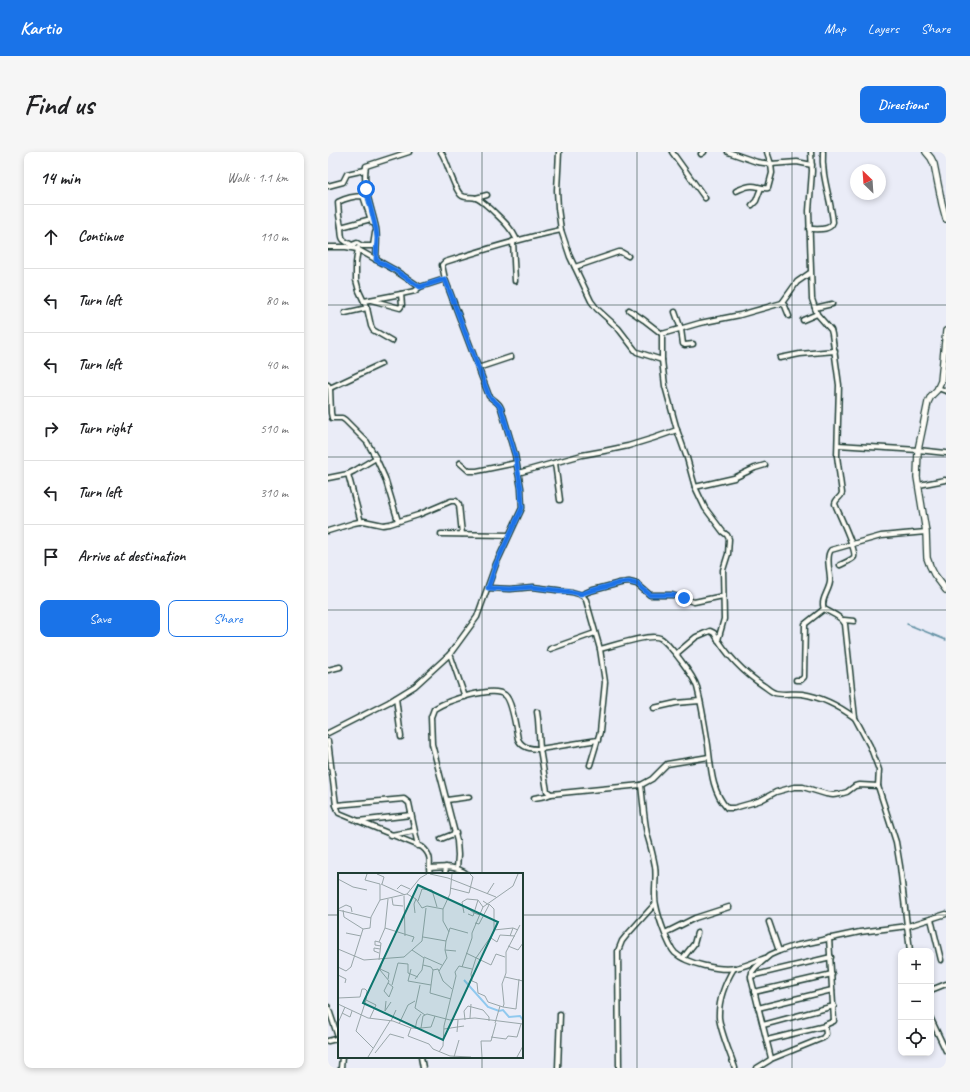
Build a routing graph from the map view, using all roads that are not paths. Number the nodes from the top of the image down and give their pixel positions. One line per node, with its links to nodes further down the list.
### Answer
1 (409, 152): 12 (street)
2 (441, 152): 18 (street)
3 (559, 152): 25 (street)
4 (672, 152): 19 (street)
5 (728, 152): 10 (street)
6 (767, 152): 10 (street)
7 (812, 152): 11 (street)
8 (823, 152): 24 (street)
9 (926, 152): 17 (street)
10 (771, 164): 11 (street); 14 (street)
11 (812, 165): 24 (street)
12 (365, 170): 13 (street); 32 (street)
13 (328, 186)
14 (761, 188): 15 (street); 20 (street)
15 (736, 191)
16 (487, 196): 18 (street)
17 (944, 196): 21 (street)
18 (476, 198): 26 (street)
19 (705, 198)
20 (752, 205)
21 (946, 218)
22 (371, 219): 23 (street); 23 (street); 28 (street)
23 (342, 227): 27 (street)
24 (810, 229): 34 (street)
25 (561, 230): 26 (street); 33 (street)
26 (515, 241): 35 (street); 36 (street)
27 (351, 246): 28 (street); 29 (street); 30 (street)
28 (361, 246): 30 (street)
29 (328, 247)
30 (357, 250): 32 (street); 40 (street)
31 (628, 256): 33 (street)
32 (376, 260): 37 (street)
33 (575, 267): 59 (street)
34 (810, 273): 41 (street); 44 (street)
35 (445, 279): 37 (street); 61 (street)
36 (515, 281)
37 (420, 287): 38 (street)
38 (401, 294): 39 (street); 39 (street)
39 (371, 300): 40 (street)
40 (364, 301): 43 (street)
41 (782, 303): 49 (street); 51 (street)
42 (832, 304): 44 (street)
43 (367, 308): 47 (street); 54 (street)
44 (815, 308): 48 (street)
45 (629, 310): 53 (street)
46 (675, 312): 51 (street)
47 (345, 313)
48 (818, 314): 50 (street); 56 (street)
49 (788, 316)
50 (803, 320)
51 (680, 329): 53 (street); 55 (street)
52 (946, 331): 63 (street)
53 (662, 334): 59 (street)
54 (392, 341)
55 (693, 344)
56 (834, 351): 58 (street); 68 (street)
57 (511, 357): 61 (street)
58 (780, 358)
59 (662, 360): 67 (street)
60 (381, 364): 62 (street)
61 (478, 368): 73 (street)
62 (329, 386): 65 (street)
63 (938, 388): 64 (street); 69 (street)
64 (946, 391)
65 (332, 418): 66 (street); 71 (street)
66 (328, 422)
67 (677, 430): 74 (street); 81 (street)
68 (838, 445): 69 (street); 90 (street)
69 (918, 450): 70 (street); 80 (street)
70 (946, 452)
71 (376, 458): 77 (street); 83 (street)
72 (460, 463): 73 (street)
73 (516, 463): 76 (street)
74 (555, 463): 76 (street); 82 (street)
75 (765, 465): 81 (street)
76 (518, 473): 89 (street)
77 (348, 474): 78 (street); 84 (street)
78 (328, 478)
79 (945, 480): 80 (street)
80 (919, 484): 86 (street)
81 (695, 487): 95 (street)
82 (560, 500)
83 (398, 521): 84 (street); 88 (street)
84 (361, 522): 85 (street)
85 (328, 531)
86 (926, 532): 90 (street); 93 (street)
87 (441, 534): 88 (street)
88 (462, 534): 89 (street)
89 (509, 535): 92 (street)
90 (852, 544): 91 (street); 96 (street)
91 (840, 565)
92 (488, 588): 94 (street); 103 (street)
93 (946, 590)
94 (581, 594): 95 (street); 99 (street)
95 (723, 596): 100 (street)
96 (824, 609): 97 (street); 107 (street)
97 (844, 620): 98 (street); 113 (street)
98 (854, 621)
99 (596, 633): 101 (street); 102 (street)
100 (718, 640): 104 (street); 113 (street)
101 (550, 649)
102 (600, 649): 104 (street); 116 (street)
103 (450, 654): 108 (street); 109 (street)
104 (676, 654): 110 (street)
105 (340, 667): 106 (street)
106 (328, 670)
107 (796, 680)
108 (465, 697): 118 (street); 126 (street)
109 (396, 698): 114 (street); 115 (street)
110 (700, 701): 111 (street); 119 (street)
111 (654, 708)
112 (537, 712): 118 (street)
113 (855, 718): 122 (street)
114 (328, 733)
115 (401, 737)
116 (598, 740): 118 (street); 120 (street)
117 (328, 741): 127 (street)
118 (540, 749): 123 (street)
119 (709, 757): 121 (street); 122 (street)
120 (590, 765)
121 (641, 785): 123 (street); 140 (street)
122 (878, 786): 145 (street)
123 (551, 794): 125 (street)
124 (469, 797): 126 (street)
125 (534, 798)
126 (447, 800): 131 (street)
127 (336, 805): 128 (street); 129 (street)
128 (411, 815): 129 (street); 130 (street)
129 (357, 821): 132 (street)
130 (414, 831): 132 (street); 134 (street)
131 (456, 833): 133 (street); 137 (street)
132 (391, 835): 134 (street)
133 (441, 839)
134 (418, 846): 136 (street)
135 (446, 867): 136 (street); 137 (street); 139 (street)
136 (430, 868): 138 (street)
137 (460, 870)
138 (429, 873)
139 (445, 873)
140 (655, 904): 146 (street); 180 (street)
141 (729, 907): 146 (street)
142 (946, 914): 143 (street)
143 (931, 919): 145 (street); 154 (street)
144 (769, 922): 150 (street)
145 (908, 926): 148 (street); 149 (street)
146 (665, 933): 153 (street)
147 (697, 933): 153 (street)
148 (829, 938): 150 (street); 152 (street)
149 (910, 948)
150 (779, 951): 151 (street)
151 (770, 955): 155 (street); 157 (street)
152 (831, 957): 156 (street); 157 (street)
153 (683, 958): 155 (street)
154 (941, 960)
155 (734, 968): 181 (street)
156 (832, 974): 160 (street); 161 (street)
157 (751, 976): 161 (street)
158 (946, 984): 159 (street)
159 (934, 989)
160 (832, 990): 162 (street); 164 (street)
161 (754, 992): 164 (street)
162 (834, 1006): 167 (street); 168 (street)
163 (328, 1007): 169 (street)
164 (758, 1008): 167 (street)
165 (560, 1014): 179 (street)
166 (931, 1020): 173 (street)
167 (763, 1025): 171 (street)
168 (825, 1026): 171 (street); 176 (street)
169 (338, 1036)
170 (338, 1039): 172 (street)
171 (767, 1040): 176 (street)
172 (328, 1041)
173 (946, 1051)
174 (342, 1058): 177 (street)
175 (421, 1058): 178 (street)
176 (771, 1059): 182 (street)
177 (341, 1068)
178 (423, 1068)
179 (558, 1068)
180 (619, 1068)
181 (735, 1068)
182 (757, 1068)

